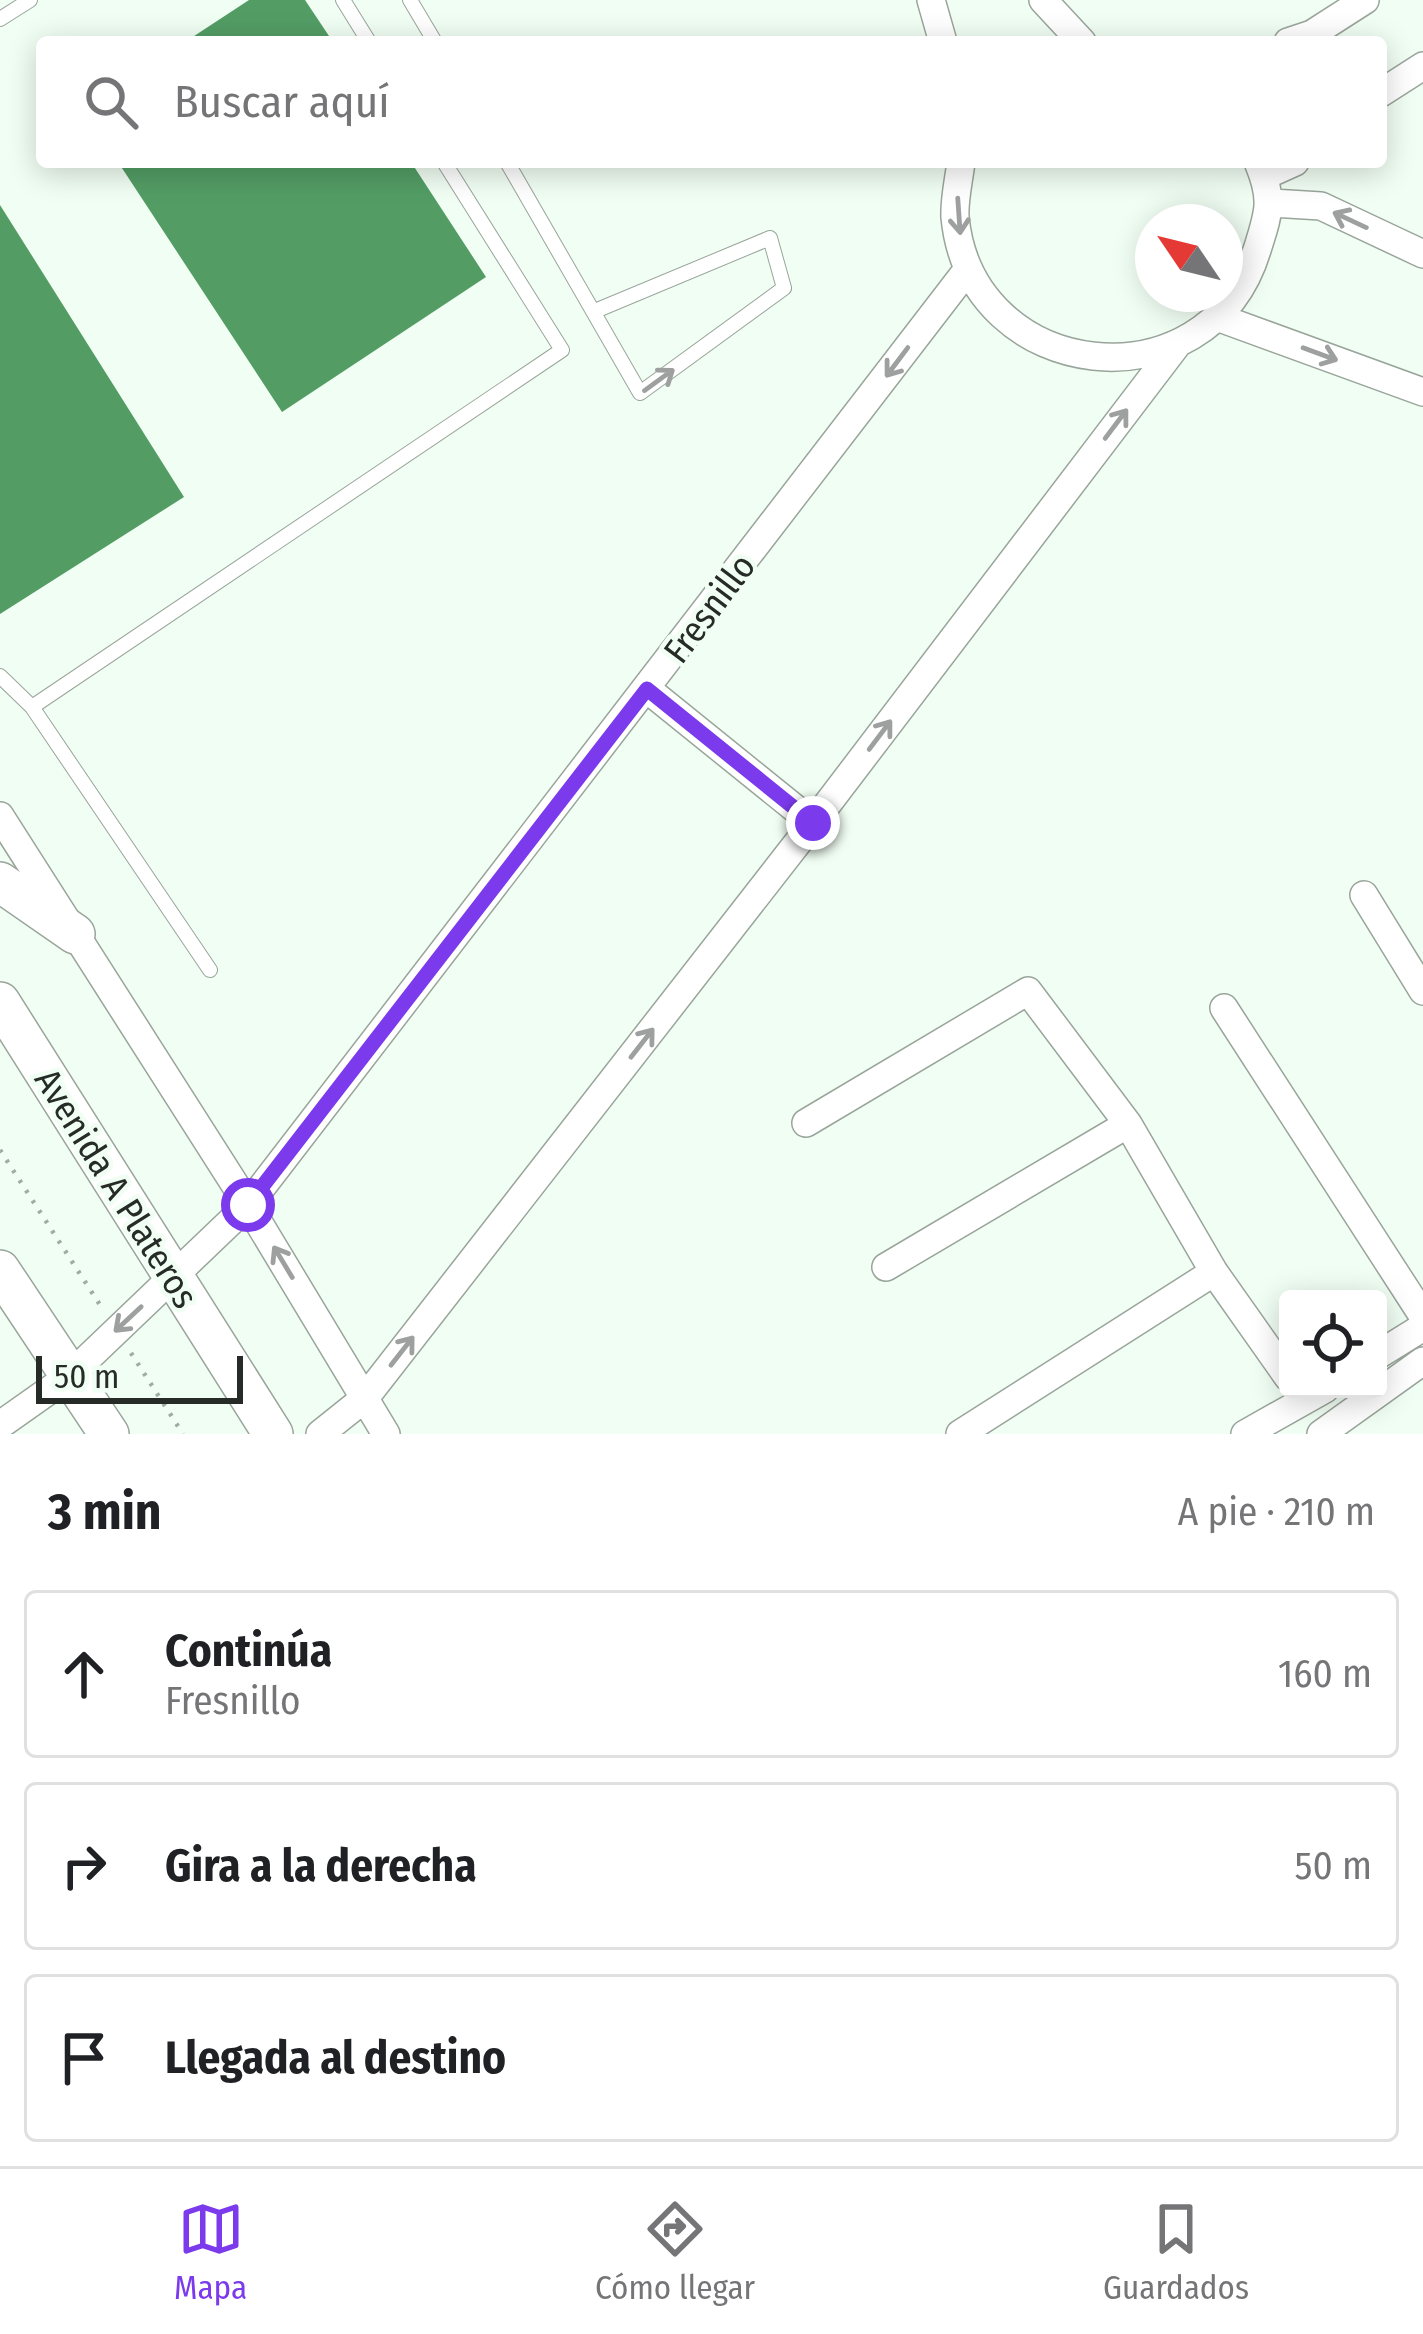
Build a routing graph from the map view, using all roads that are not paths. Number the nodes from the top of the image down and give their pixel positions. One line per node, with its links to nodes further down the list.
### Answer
1 (31, 0): 7 (lane)
2 (343, 0): 8 (lane)
3 (410, 0): 9 (lane)
4 (931, 0): 10 (street)
5 (1043, 0): 11 (street)
6 (1365, 0): 12 (street)
7 (0, 19)
8 (365, 36)
9 (431, 36)
10 (941, 36)
11 (1076, 36)
12 (1306, 36)
13 (1423, 66): 14 (street)
14 (1387, 89)
15 (448, 168): 27 (lane)
16 (511, 168): 21 (lane)
17 (960, 168): 20 (street, one-way to 20)
18 (1265, 180): 19 (street, one-way to 18); 22 (street)
19 (1423, 254)
20 (968, 269): 23 (street); 26 (street, Fresnillo, one-way to 26)
21 (595, 311): 21 (lane, one-way to 21)
22 (1217, 317): 23 (street); 24 (street, one-way to 24)
23 (1176, 346): 29 (street, one-way to 23)
24 (1423, 392)
25 (0, 676): 27 (lane)
26 (647, 689): 29 (street); 39 (street, Fresnillo)
27 (32, 707): 33 (lane)
28 (0, 816): 32 (street)
29 (813, 823): 50 (street, one-way to 29)
30 (0, 882): 32 (main road)
31 (1364, 896): 34 (street)
32 (75, 934): 39 (street)
33 (210, 970)
34 (1423, 991)
35 (0, 1002): 43 (main road, Avenida A Plateros)
36 (1224, 1008): 44 (street)
37 (806, 1123): 38 (street)
38 (1128, 1124): 40 (street); 42 (street)
39 (248, 1205): 43 (street, Fresnillo); 50 (street, one-way to 39)
40 (886, 1267)
41 (0, 1270): 49 (main road)
42 (1214, 1272): 48 (street); 59 (street)
43 (173, 1278): 49 (street, Fresnillo, one-way to 49); 56 (main road, Avenida A Plateros)
44 (1423, 1316)
45 (1423, 1327): 46 (street)
46 (1387, 1349)
47 (1423, 1361): 54 (street)
48 (1279, 1364)
49 (68, 1377): 53 (street, Fresnillo); 55 (main road)
50 (365, 1397): 57 (street); 58 (street)
51 (1301, 1398): 60 (street)
52 (1311, 1398): 54 (street)
53 (0, 1425)
54 (1325, 1433)
55 (109, 1434)
56 (273, 1434)
57 (320, 1434)
58 (386, 1434)
59 (960, 1434)
60 (1245, 1434)

